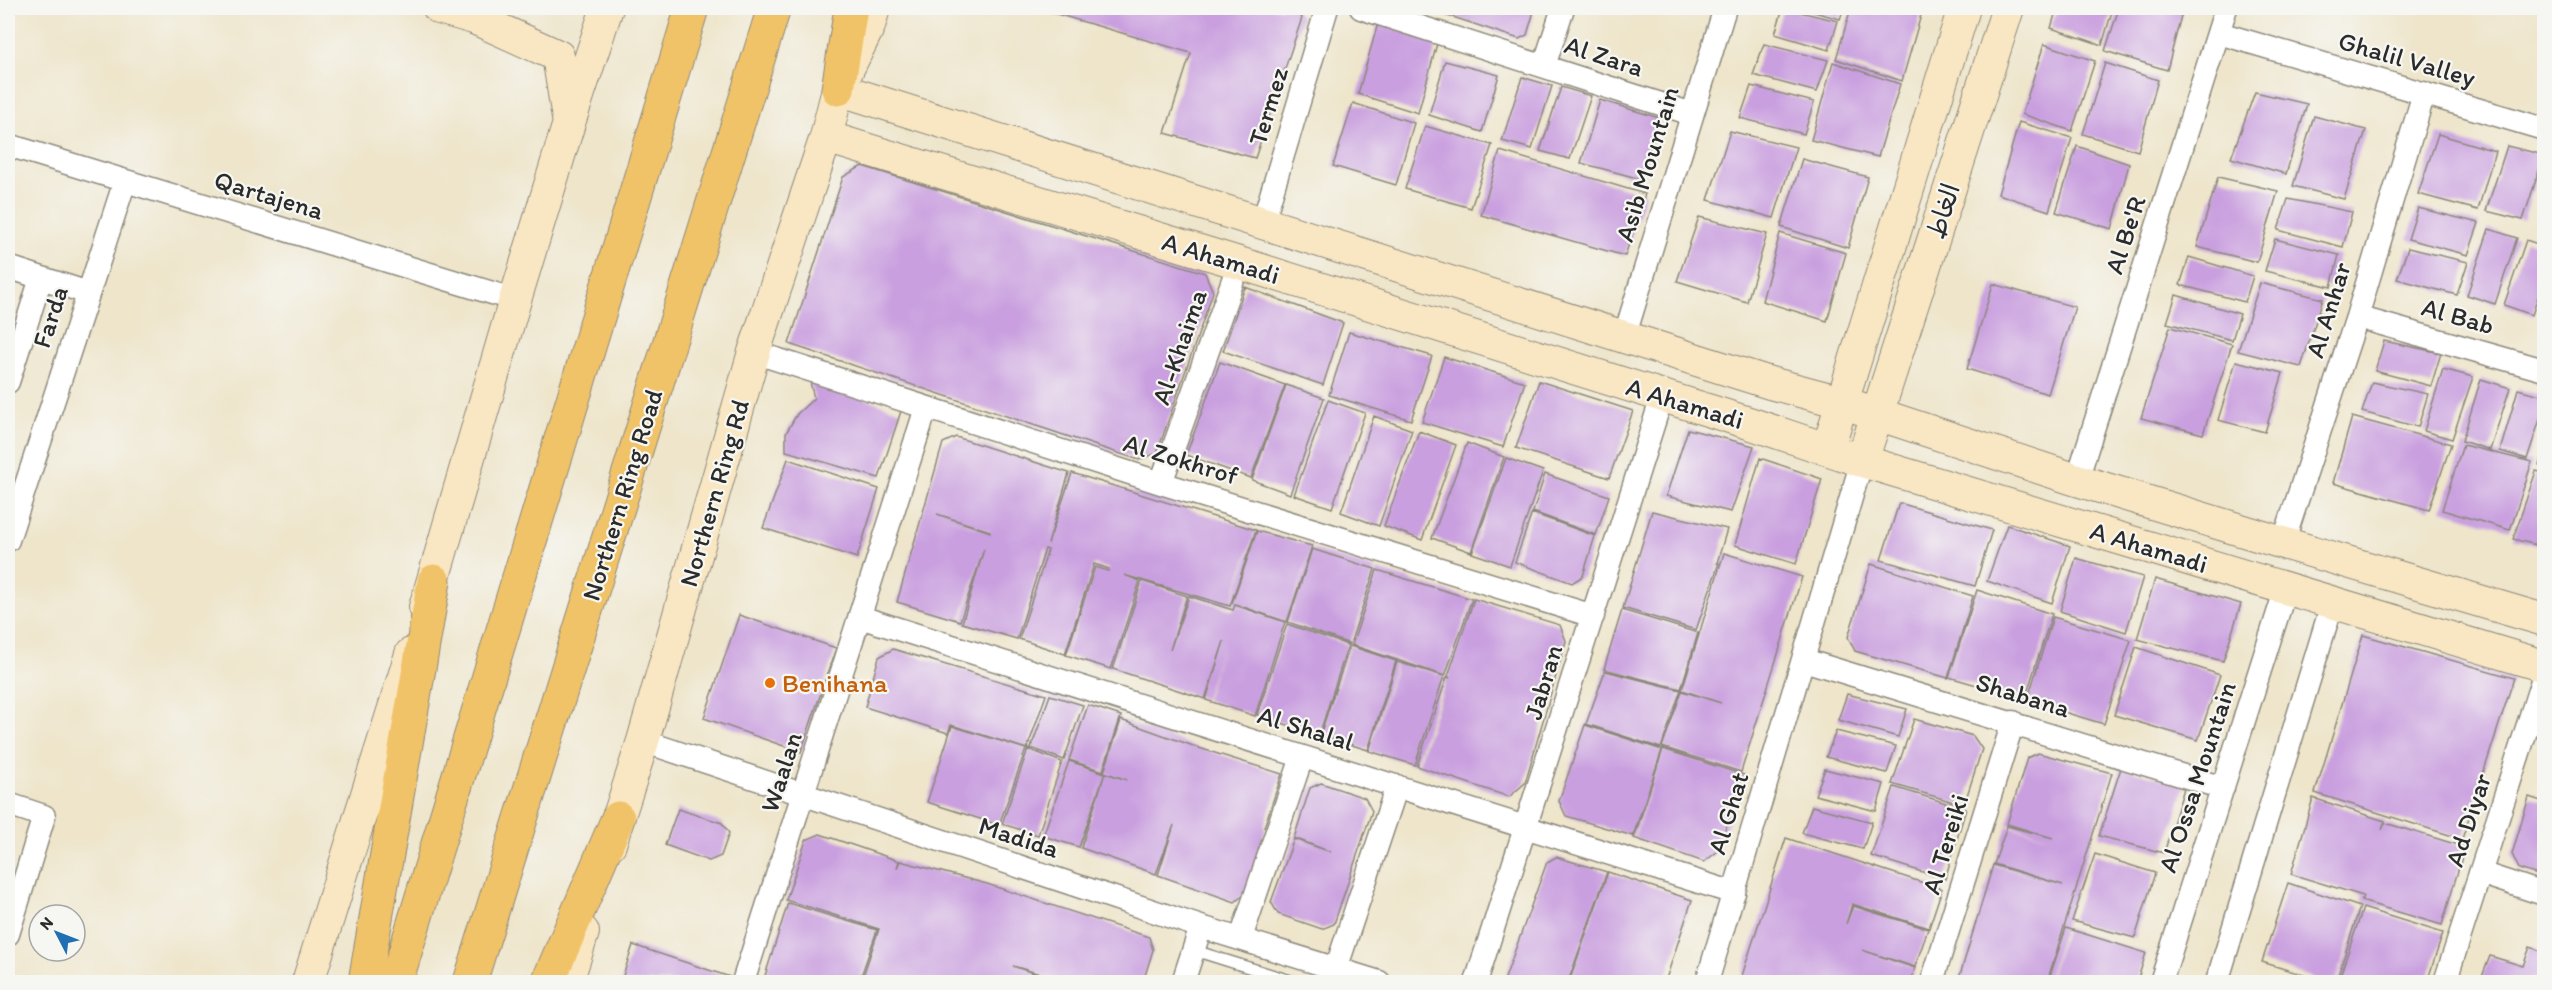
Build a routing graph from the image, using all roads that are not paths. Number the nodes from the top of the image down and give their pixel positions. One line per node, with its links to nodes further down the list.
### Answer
1 (439, 8): 14 (street)
2 (607, 8): 20 (street)
3 (692, 8): 79 (highway)
4 (774, 8): 80 (highway, Northern Ring Road)
5 (851, 8): 17 (highway)
6 (874, 8): 17 (street, Northern Ring Rd)
7 (1327, 8): 25 (street, Termez)
8 (1361, 8): 16 (street, Al Zara)
9 (1563, 8): 16 (street)
10 (1725, 8): 19 (street, Asib Mountain)
11 (1964, 8): 38 (street, الغاط)
12 (2008, 8): 40 (street, الغاط)
13 (2226, 8): 15 (street, Al Be'R)
14 (476, 13): 20 (street)
15 (2218, 33): 18 (street, Ghalil Valley); 45 (street, Al Be'R)
16 (1544, 66): 19 (street, Al Zara)
17 (838, 89): 22 (street, Northern Ring Rd); 25 (street, A Ahamadi)
18 (2424, 93): 21 (street, Ghalil Valley); 31 (street, Al Anhar)
19 (1692, 114): 32 (street, Asib Mountain)
20 (569, 123): 30 (street)
21 (2544, 129)
22 (826, 137): 26 (street, A Ahamadi); 33 (street, Northern Ring Rd)
23 (8, 145): 24 (street, Qartajena)
24 (125, 181): 29 (street, Farda); 30 (street, Qartajena)
25 (1263, 222): 32 (street, A Ahamadi)
26 (1239, 263): 37 (street, A Ahamadi); 46 (street, Al-Khaima)
27 (8, 267): 28 (street)
28 (41, 278): 29 (street); 35 (street)
29 (88, 293): 48 (street, Farda)
30 (514, 300): 51 (street)
31 (2356, 317): 34 (street, Al Bab); 49 (street, Al Anhar)
32 (1624, 338): 36 (street, A Ahamadi)
33 (754, 352): 39 (street, Al Zokhrof); 61 (street, Northern Ring Rd)
34 (2544, 370)
35 (8, 382)
36 (1770, 383): 38 (street, A Ahamadi); 41 (street)
37 (1662, 397): 41 (street, A Ahamadi); 54 (street, Jabran)
38 (1841, 402): 40 (street, A Ahamadi); 43 (street, الغاط)
39 (927, 408): 46 (street, Al Zokhrof); 55 (street, Waalan)
40 (1878, 414): 42 (street, A Ahamadi); 44 (street, الغاط)
41 (1752, 424): 43 (street, A Ahamadi)
42 (1961, 441): 45 (street, A Ahamadi); 47 (street)
43 (1828, 448): 44 (street, A Ahamadi)
44 (1862, 461): 47 (street, A Ahamadi); 57 (street)
45 (2078, 480): 49 (street, A Ahamadi)
46 (1161, 483): 54 (street, Al Zokhrof)
47 (1947, 487): 52 (street, A Ahamadi)
48 (8, 540)
49 (2291, 545): 50 (street, A Ahamadi); 52 (street)
50 (2346, 562): 53 (street); 56 (street, A Ahamadi)
51 (434, 581): 77 (street); 78 (highway)
52 (2286, 588): 53 (street, A Ahamadi); 64 (street, Al Ossa Mountain)
53 (2333, 601): 58 (street, A Ahamadi); 91 (street)
54 (1593, 616): 68 (street, Jabran)
55 (860, 617): 62 (street, Al Shalal); 65 (street, Waalan)
56 (2544, 620)
57 (1804, 660): 60 (street, Shabana); 70 (street, Al Ghat)
58 (2544, 666)
59 (2544, 675): 69 (street, Ad Diyar)
60 (2013, 722): 64 (street, Shabana); 89 (street, Al Tereiki)
61 (643, 741): 65 (street, Madida); 67 (street, Northern Ring Rd)
62 (1302, 757): 63 (street, Al Shalal); 74 (street)
63 (1397, 786): 68 (street, Al Shalal); 76 (street)
64 (2223, 788): 90 (street, Al Ossa Mountain)
65 (804, 796): 72 (street, Madida); 83 (street, Waalan)
66 (8, 804): 73 (street)
67 (618, 819): 81 (highway); 82 (street, Northern Ring Rd)
68 (1527, 828): 70 (street, Al Shalal); 87 (street, Jabran)
69 (2480, 873): 71 (street); 92 (street, Ad Diyar)
70 (1734, 893): 88 (street, Al Ghat)
71 (2544, 894)
72 (1201, 927): 74 (street, Madida); 75 (street)
73 (8, 934)
74 (1241, 938): 76 (street, Madida)
75 (1193, 950): 84 (street); 85 (lane)
76 (1336, 969): 86 (street, Madida)
77 (308, 982)
78 (365, 982)
79 (396, 982)
80 (470, 982)
81 (548, 982)
82 (567, 982)
83 (742, 982)
84 (1183, 982)
85 (1295, 982)
86 (1379, 982)
87 (1476, 982)
88 (1707, 982)
89 (1932, 982)
90 (2161, 982)
91 (2217, 982)
92 (2445, 982)

